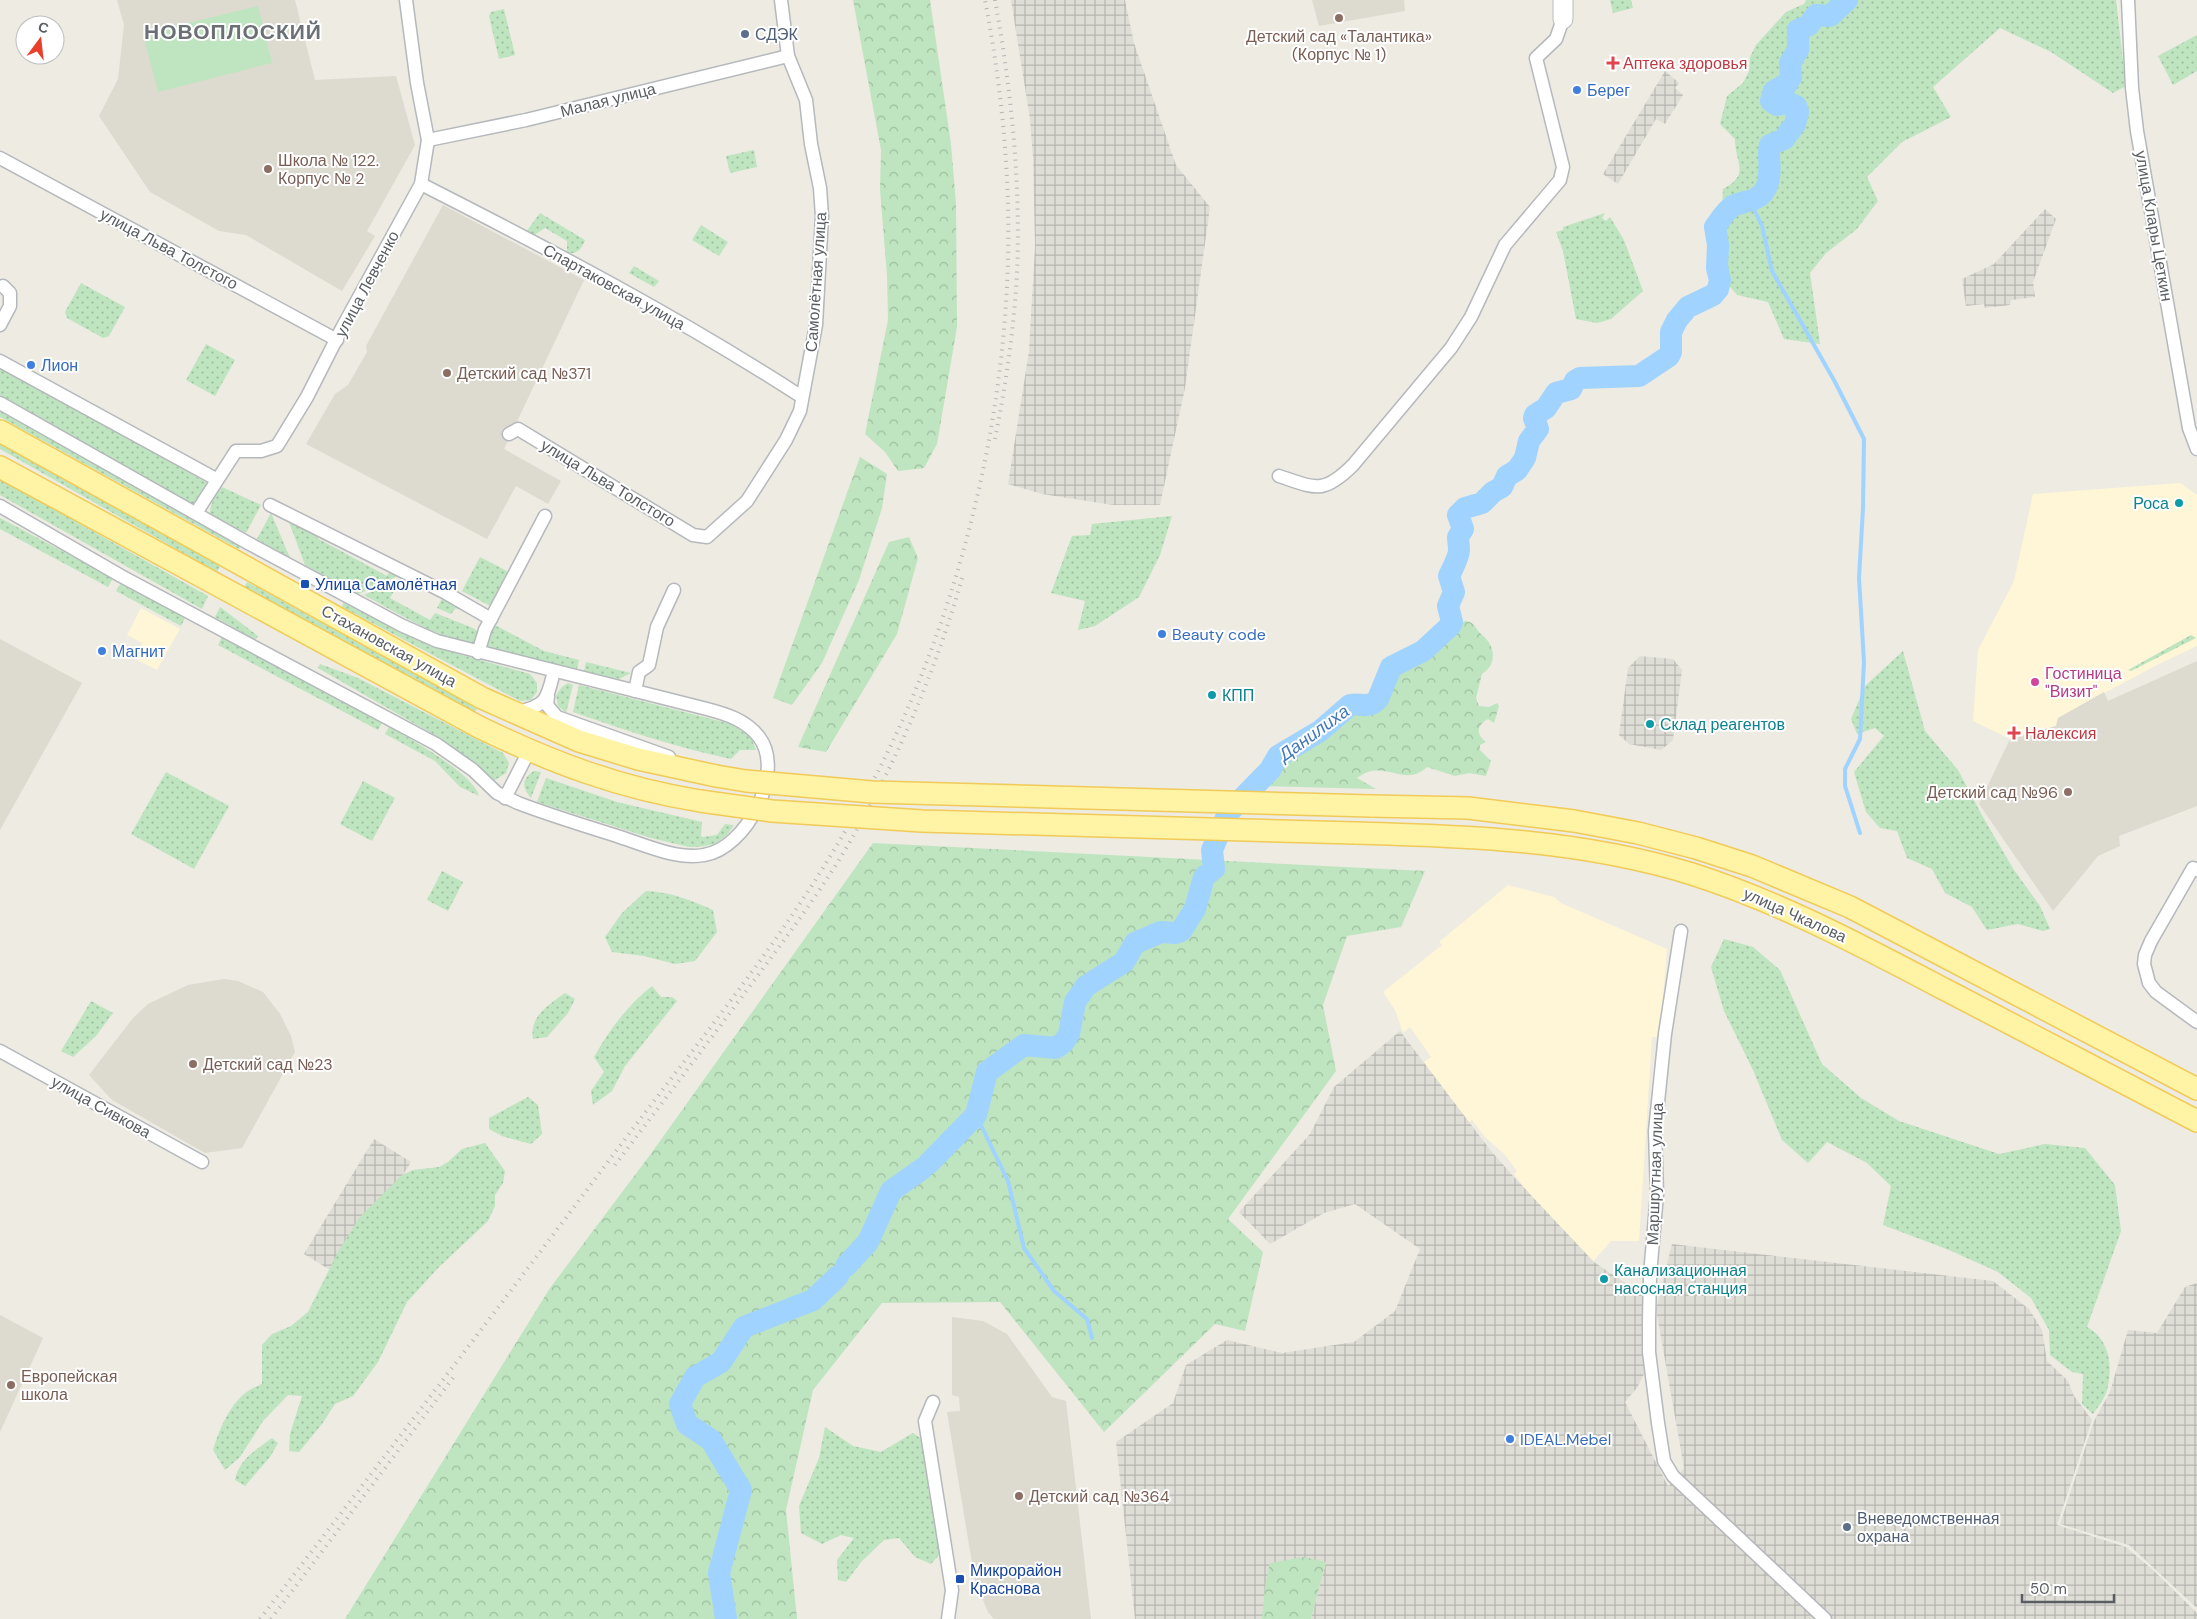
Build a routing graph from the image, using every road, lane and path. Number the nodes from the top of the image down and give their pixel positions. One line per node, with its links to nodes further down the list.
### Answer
1 (406, 0): 7 (street, улица Левченко)
2 (781, 0): 6 (street, Самолётная улица)
3 (1563, 0): 5 (street)
4 (2128, 0): 18 (street, улица Клары Цеткин)
5 (1564, 19): 20 (street)
6 (788, 56): 7 (street, Малая улица); 14 (street, Самолётная улица)
7 (428, 140): 9 (street, улица Левченко)
8 (0, 158): 12 (street, улица Льва Толстого)
9 (421, 184): 12 (street, улица Левченко); 14 (street, Спартаковская улица)
10 (3, 286): 11 (street)
11 (0, 325)
12 (337, 340): 21 (street, улица Левченко)
13 (0, 361): 21 (street)
14 (802, 397): 26 (street, Самолётная улица)
15 (0, 403): 24 (street)
16 (0, 431): 33 (main road, Стахановская улица)
17 (510, 434): 26 (street, улица Льва Толстого)
18 (2197, 449)
19 (0, 467): 34 (main road, Стахановская улица)
20 (1279, 476)
21 (216, 480): 24 (street, улица Левченко)
22 (270, 505): 28 (street)
23 (0, 506): 36 (street)
24 (196, 513): 29 (street)
25 (545, 516): 28 (street)
26 (707, 536)
27 (674, 590): 31 (street)
28 (491, 619): 29 (street)
29 (478, 653): 30 (street)
30 (554, 671): 31 (street); 32 (street)
31 (635, 691): 36 (street)
32 (548, 696): 33 (street); 35 (street)
33 (514, 713): 35 (main road, Стахановская улица)
34 (529, 751): 36 (street); 37 (main road, Стахановская улица)
35 (716, 776): 42 (main road, улица Чкалова, bridge)
36 (505, 798)
37 (700, 801): 43 (main road, улица Чкалова, bridge)
38 (2197, 870): 40 (street)
39 (1682, 931): 47 (street, Маршрутная улица)
40 (2197, 1022)
41 (0, 1051): 44 (street, улица Сивкова)
42 (2197, 1089)
43 (2197, 1121)
44 (202, 1162)
45 (933, 1402): 46 (street)
46 (948, 1619)
47 (1824, 1619)

